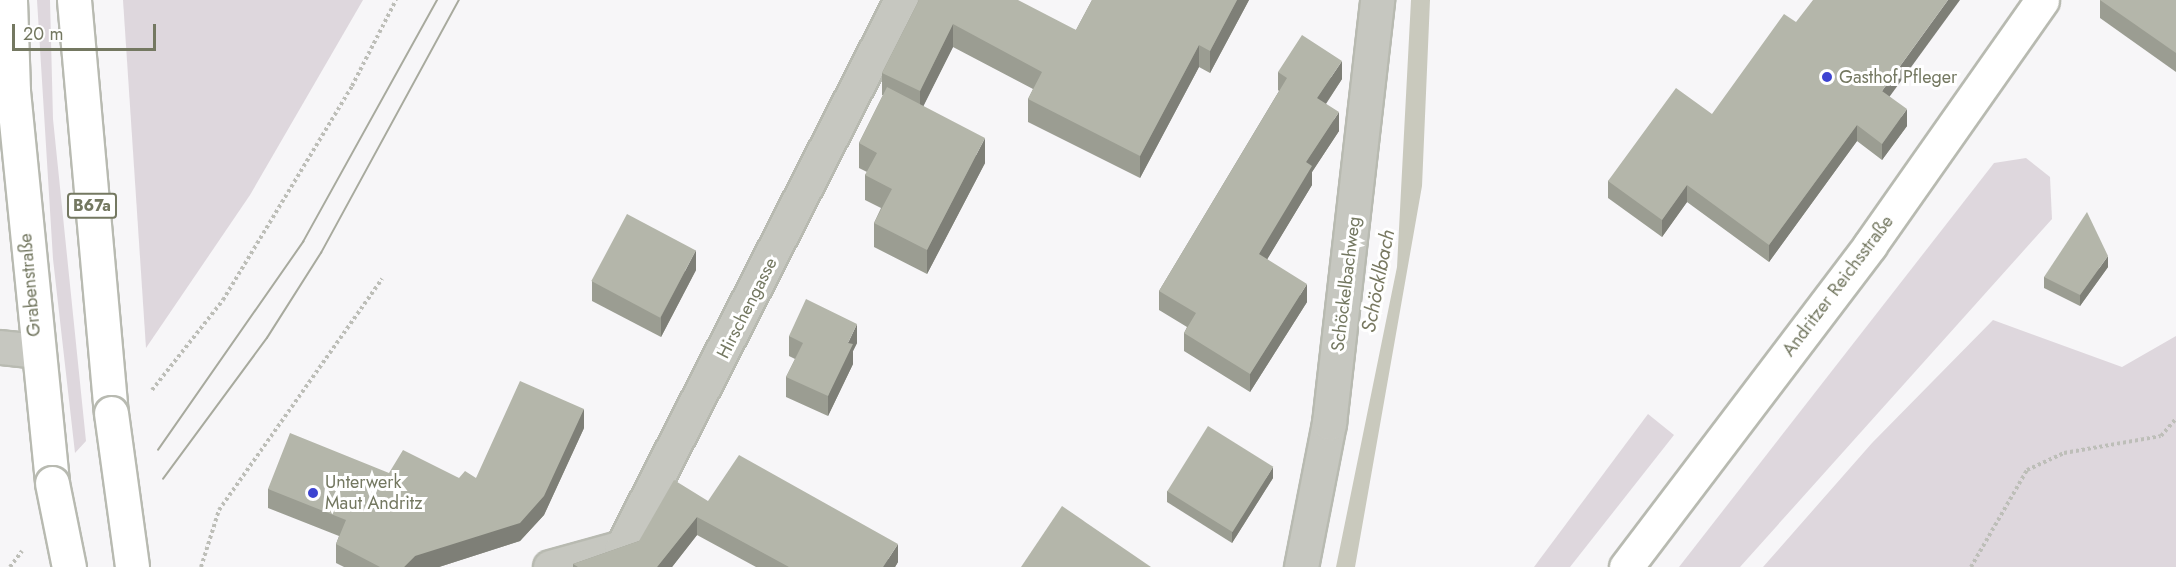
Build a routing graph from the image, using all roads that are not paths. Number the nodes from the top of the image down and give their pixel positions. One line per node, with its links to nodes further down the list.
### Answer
1 (10, 0): 6 (main road, Grabenstraße)
2 (74, 0): 10 (main road, B67a, bridge)
3 (901, 0): 11 (street, Hirschengasse)
4 (1377, 0): 12 (street, Schöckelbachweg)
5 (2042, 0): 13 (main road, Andritzer Reichsstraße)
6 (7, 84): 8 (main road, Grabenstraße)
7 (0, 347): 8 (street)
8 (36, 351): 9 (main road, Grabenstraße, bridge)
9 (69, 567)
10 (132, 567)
11 (550, 567)
12 (1301, 567)
13 (1626, 567)

